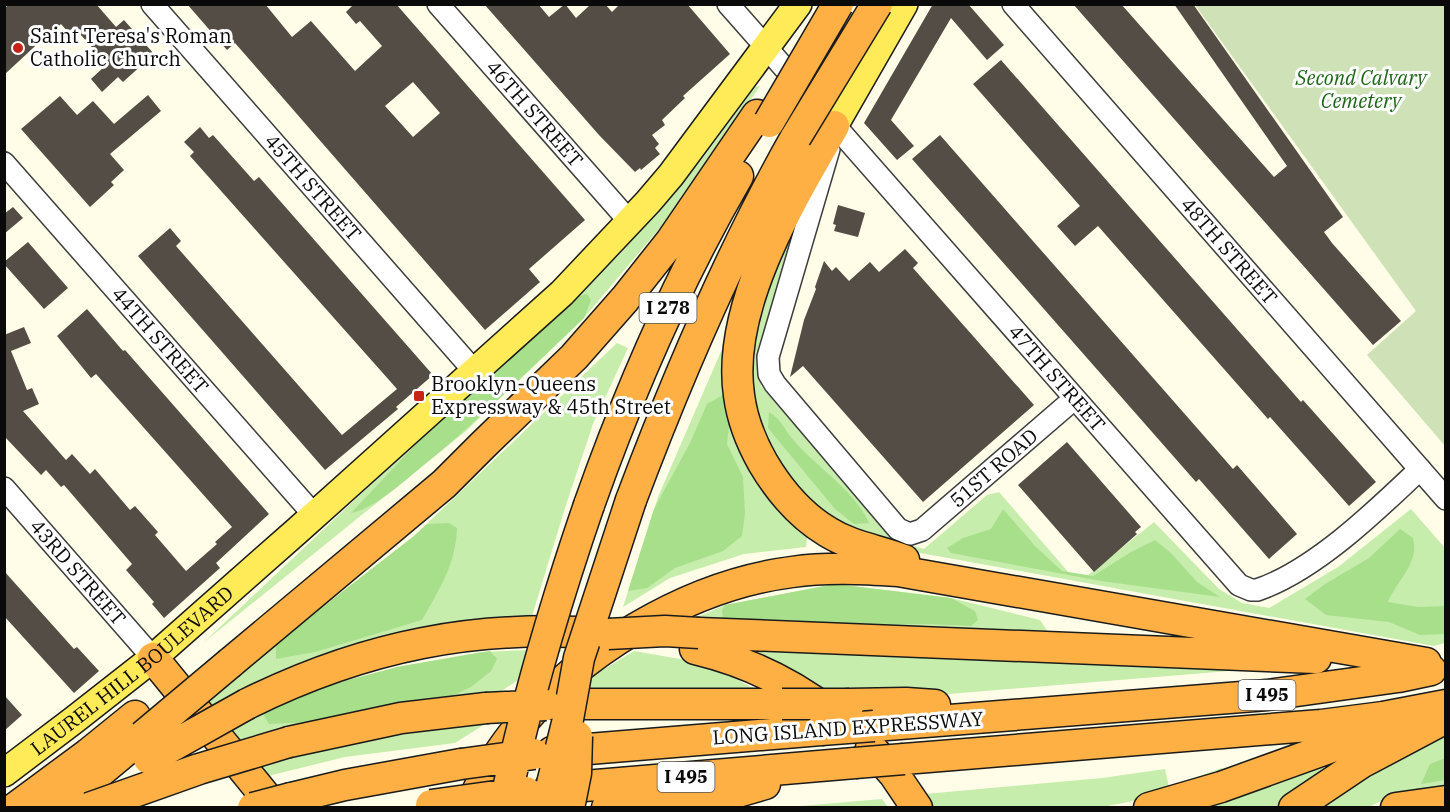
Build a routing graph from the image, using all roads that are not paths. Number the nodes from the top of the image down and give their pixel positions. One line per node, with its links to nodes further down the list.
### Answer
1 (152, 4): 15 (street, 45TH STREET)
2 (438, 4): 14 (street, 46TH STREET)
3 (728, 4): 10 (street, 47TH STREET)
4 (798, 4): 10 (main road, LAUREL HILL BOULEVARD)
5 (833, 4): 11 (highway)
6 (838, 4): 11 (highway, I 278, bridge)
7 (877, 4): 24 (highway, I 278, bridge)
8 (904, 4): 12 (main road)
9 (1013, 4): 17 (street, 48TH STREET)
10 (766, 48): 12 (street, 47TH STREET); 14 (main road, LAUREL HILL BOULEVARD)
11 (763, 118): 29 (highway, bridge); 40 (highway, I 278, bridge)
12 (834, 126): 16 (street, 47TH STREET); 16 (street, 51ST ROAD); 21 (highway)
13 (4, 163): 20 (street, 44TH STREET)
14 (630, 222): 15 (main road, LAUREL HILL BOULEVARD)
15 (475, 372): 20 (main road, LAUREL HILL BOULEVARD)
16 (1074, 399): 17 (street, 47TH STREET)
17 (1420, 470): 19 (street, 48TH STREET)
18 (4, 488): 23 (street, 43RD STREET)
19 (1446, 499)
20 (314, 515): 23 (main road, LAUREL HILL BOULEVARD)
21 (964, 582): 25 (highway); 39 (highway)
22 (697, 641): 25 (highway); 29 (highway, bridge); 43 (highway)
23 (153, 658): 31 (main road, LAUREL HILL BOULEVARD); 35 (highway)
24 (579, 658): 32 (highway, I 278, bridge); 41 (highway, bridge)
25 (1439, 664): 27 (highway, LONG ISLAND EXPRESSWAY / I 495)
26 (1446, 705): 30 (highway, LONG ISLAND EXPRESSWAY / I 495, bridge); 44 (highway)
27 (1037, 713): 34 (highway, bridge); 35 (highway, LONG ISLAND EXPRESSWAY / I 495, bridge)
28 (1446, 718): 45 (highway)
29 (142, 737): 34 (highway); 37 (highway)
30 (848, 764): 32 (highway, LONG ISLAND EXPRESSWAY / I 495); 42 (highway)
31 (4, 773)
32 (539, 799): 36 (highway, LONG ISLAND EXPRESSWAY / I 495, bridge)
33 (1446, 801): 46 (highway)
34 (73, 802)
35 (283, 803): 38 (highway, LONG ISLAND EXPRESSWAY / I 495, bridge)
36 (425, 806)
37 (15, 807)
38 (253, 807)
39 (469, 807)
40 (504, 807)
41 (569, 807)
42 (607, 807)
43 (917, 807)
44 (1149, 807)
45 (1294, 807)
46 (1396, 807)

